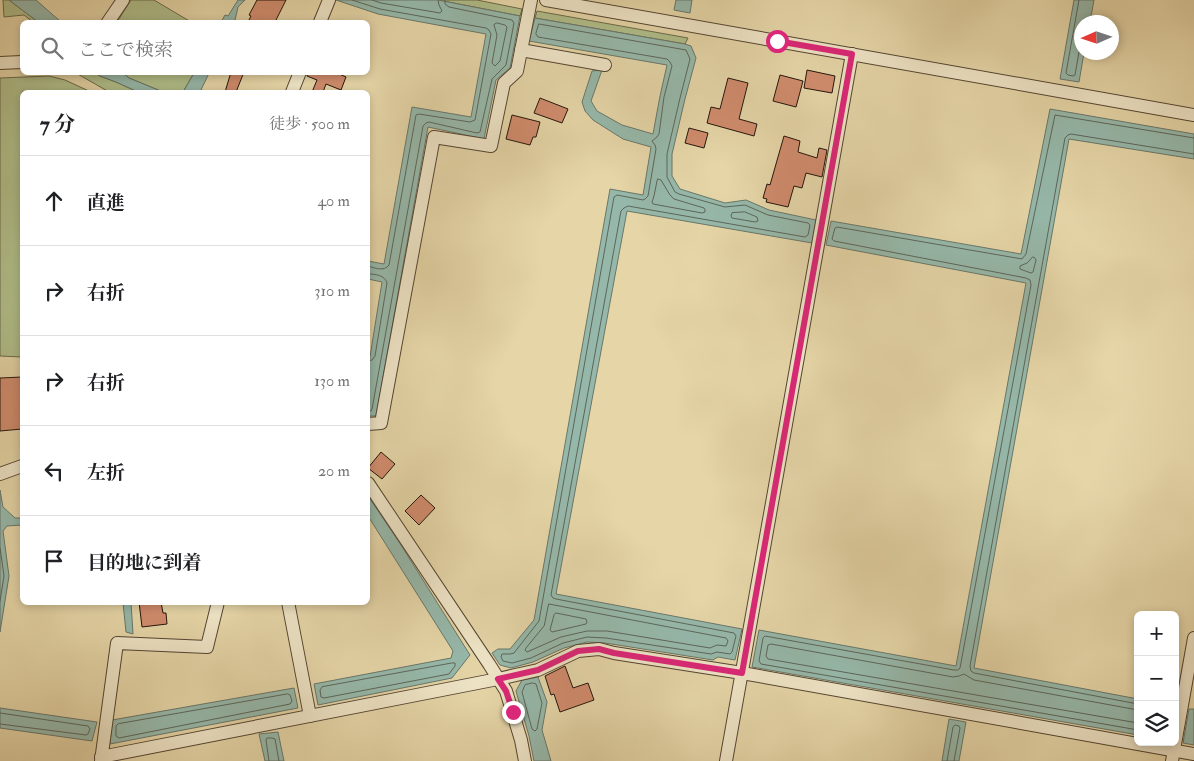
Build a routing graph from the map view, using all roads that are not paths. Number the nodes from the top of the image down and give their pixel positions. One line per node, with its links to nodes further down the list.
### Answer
1 (123, 0): 5 (street)
2 (329, 0): 6 (street)
3 (531, 0): 7 (street)
4 (546, 0): 8 (street)
5 (109, 20)
6 (321, 20)
7 (521, 50): 11 (street); 15 (street)
8 (852, 54): 14 (street); 22 (street)
9 (20, 62): 10 (street)
10 (0, 63)
11 (605, 65)
12 (299, 75): 13 (street)
13 (293, 90)
14 (1194, 115)
15 (370, 424)
16 (20, 467): 17 (street)
17 (0, 474)
18 (370, 486): 23 (street)
19 (217, 605): 27 (street)
20 (289, 605): 24 (street)
21 (1194, 638): 26 (street)
22 (742, 673): 23 (street); 26 (street); 29 (street)
23 (498, 679): 24 (street); 28 (street)
24 (310, 716): 27 (street)
25 (1194, 754): 26 (street)
26 (1173, 756)
27 (101, 759)
28 (525, 761)
29 (726, 761)

